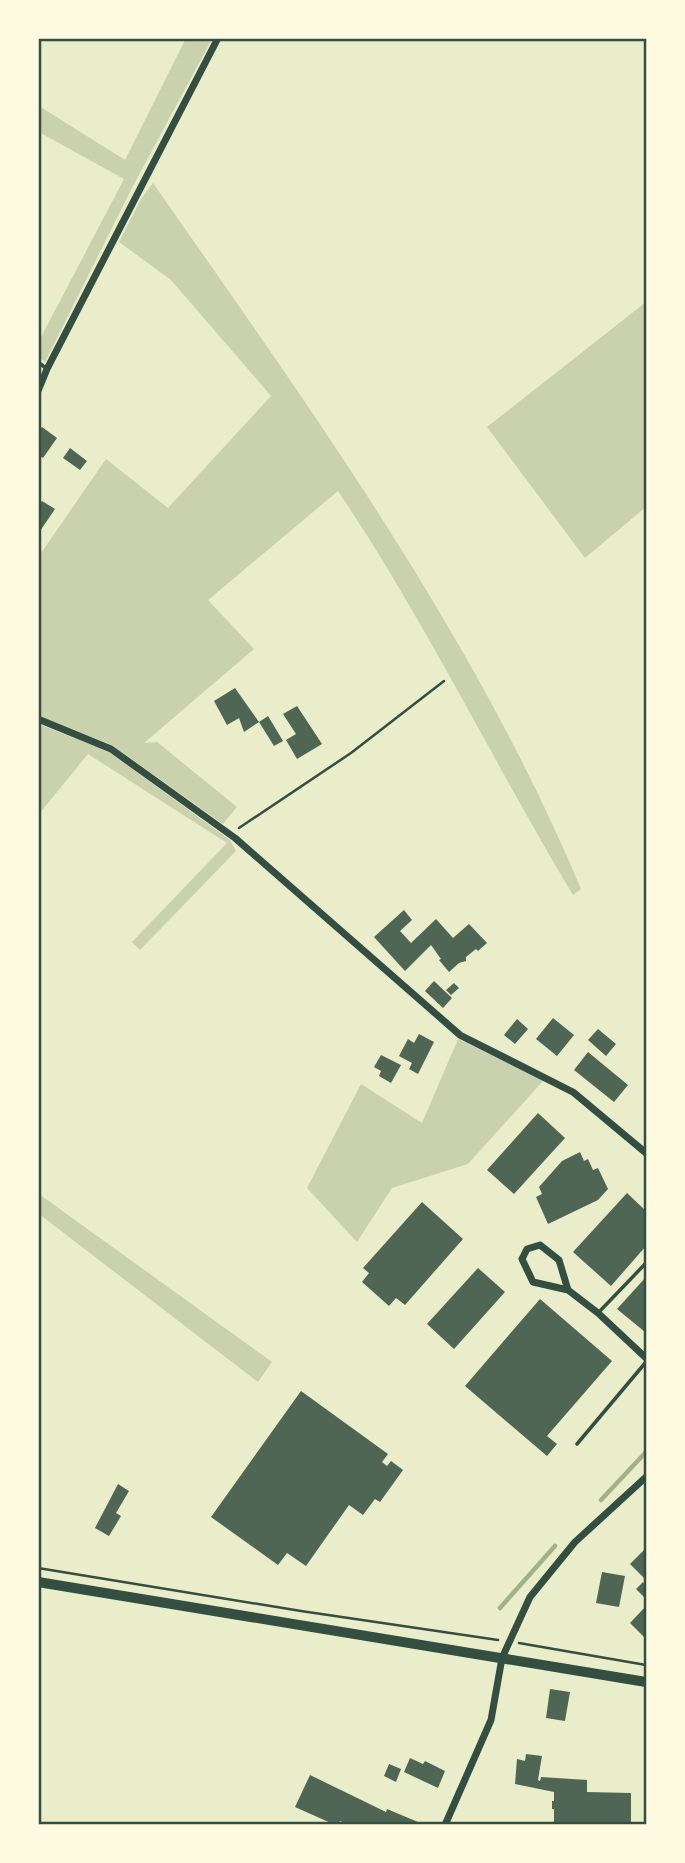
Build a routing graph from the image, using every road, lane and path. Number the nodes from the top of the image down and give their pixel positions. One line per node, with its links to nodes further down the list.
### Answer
1 (218, 38): 3 (street)
2 (38, 362): 3 (lane)
3 (47, 369): 4 (street)
4 (38, 391)
5 (444, 681): 7 (path)
6 (38, 719): 7 (street)
7 (232, 836): 8 (street)
8 (646, 1153)
9 (646, 1263): 11 (lane)
10 (568, 1290): 10 (street); 11 (street)
11 (598, 1313): 12 (street)
12 (646, 1360): 13 (lane)
13 (577, 1444)
14 (646, 1477): 17 (street)
15 (38, 1568): 17 (path)
16 (38, 1582): 18 (main road)
17 (509, 1641): 18 (street); 19 (path)
18 (502, 1658): 20 (main road); 21 (street)
19 (646, 1665)
20 (646, 1682)
21 (445, 1825)

